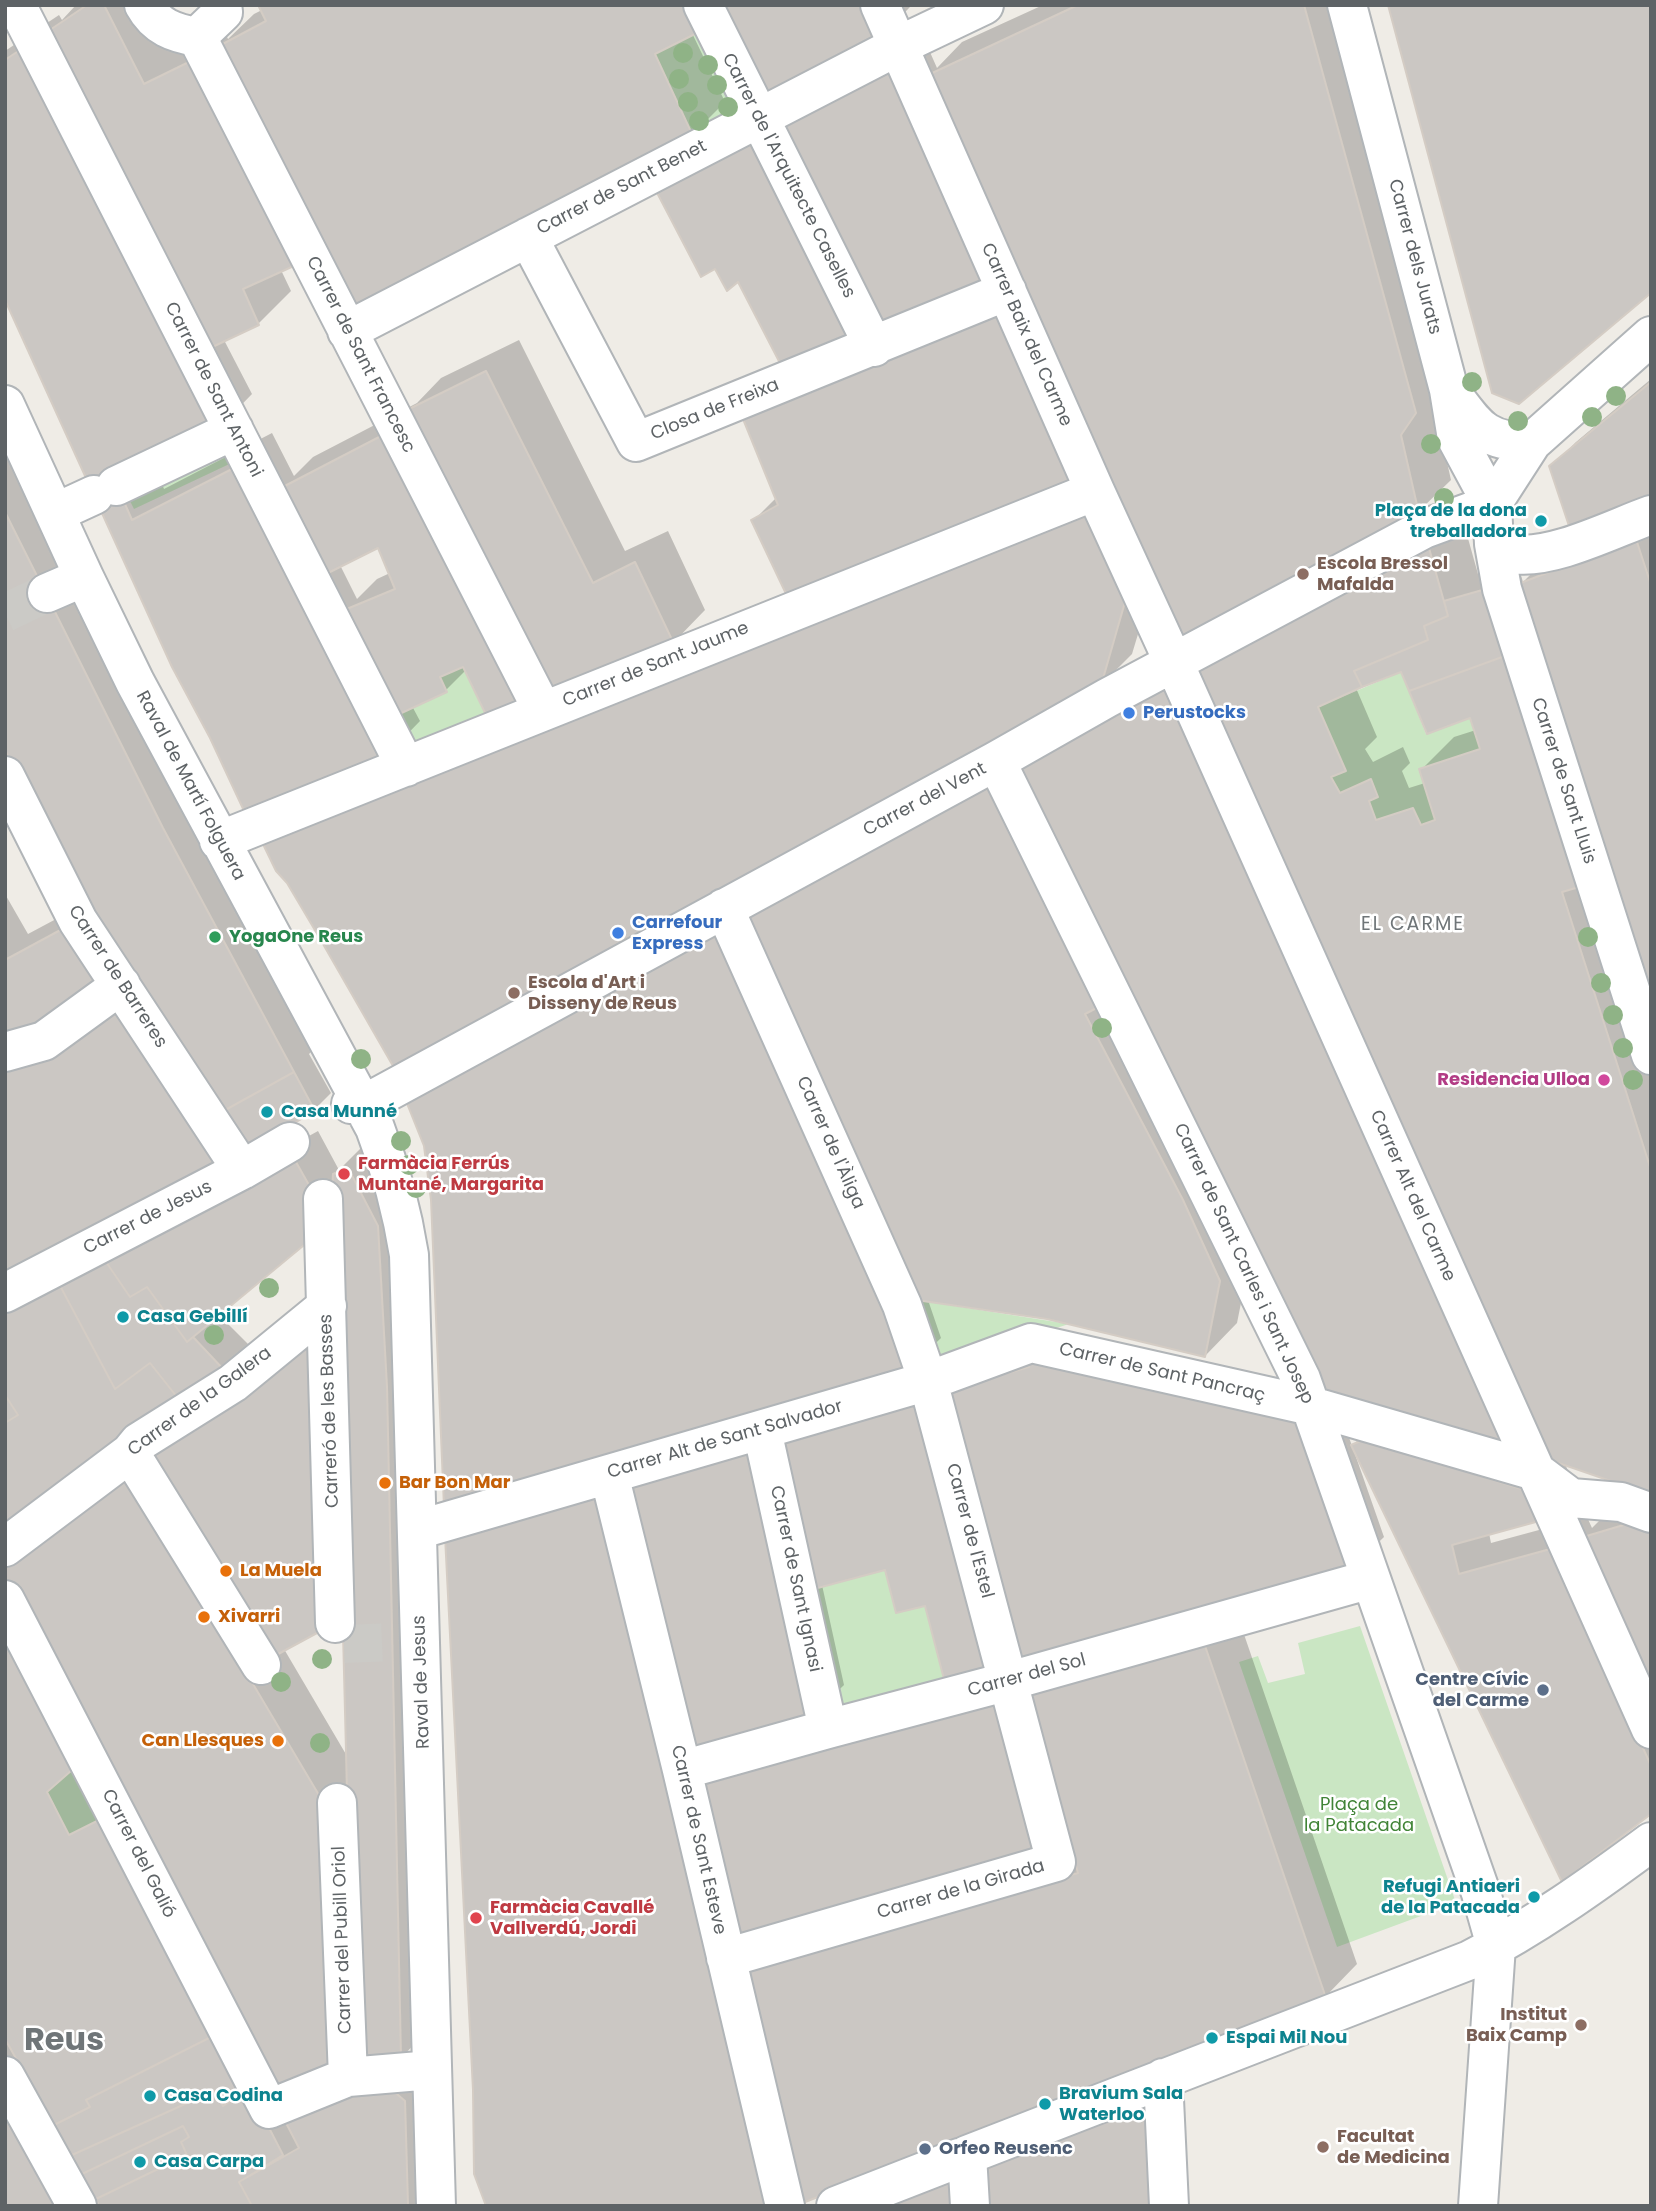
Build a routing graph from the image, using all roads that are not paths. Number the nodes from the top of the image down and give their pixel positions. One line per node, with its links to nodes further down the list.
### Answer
1 (144, 5): 8 (street)
2 (222, 5): 8 (street)
3 (703, 5): 10 (street, Carrer de l'Arquitecte Caselles)
4 (880, 5): 9 (street, Carrer Baix del Carme)
5 (984, 5): 9 (street, Carrer de Sant Benet)
6 (1347, 5): 16 (street, Carrer dels Jurats)
7 (20, 15): 18 (street, Carrer de Sant Antoni)
8 (197, 37): 13 (street, Carrer de Sant Francesc)
9 (898, 46): 10 (street, Carrer de Sant Benet); 12 (street, Carrer Baix del Carme)
10 (759, 118): 11 (street, Carrer de Sant Benet); 15 (street, Carrer de l'Arquitecte Caselles)
11 (528, 237): 13 (street, Carrer de Sant Benet); 15 (street, Closa de Freixa)
12 (1007, 291): 15 (street, Closa de Freixa); 20 (street, Carrer Baix del Carme)
13 (347, 331): 28 (street, Carrer de Sant Francesc)
14 (1651, 335): 19 (street)
15 (874, 347)
16 (1449, 390): 19 (street); 21 (street, Carrer dels Jurats)
17 (5, 405): 22 (street, Raval de Martí Folguera)
18 (234, 430): 22 (street); 30 (street, Carrer de Sant Antoni)
19 (1532, 442): 21 (street)
20 (1095, 491): 27 (street, Carrer Baix del Carme); 28 (street, Carrer de Sant Jaume)
21 (1492, 504): 24 (street, Carrer de Sant Lluis); 27 (street, Carrer del Vent)
22 (55, 513): 25 (street, Raval de Martí Folguera)
23 (1649, 523): 24 (street)
24 (1494, 544): 36 (street, Carrer de Sant Lluis)
25 (84, 577): 26 (street); 32 (street, Raval de Martí Folguera)
26 (47, 593)
27 (1174, 663): 29 (street, Carrer del Vent); 49 (street, Carrer Alt del Carme)
28 (543, 711): 30 (street, Carrer de Sant Jaume)
29 (996, 761): 33 (street, Carrer del Vent); 46 (street, Carrer de Sant Carles i Sant Josep)
30 (406, 766): 32 (street, Carrer de Sant Jaume)
31 (5, 776): 34 (street, Carrer de Barreres)
32 (219, 841): 37 (street, Raval de Martí Folguera)
33 (724, 908): 37 (street, Carrer del Vent); 45 (street, Carrer de l'Àliga)
34 (121, 985): 35 (street); 40 (street, Carrer de Barreres)
35 (5, 1052)
36 (1651, 1055)
37 (357, 1105): 39 (street, Raval de Martí Folguera)
38 (290, 1142): 40 (street, Carrer de Jesus)
39 (388, 1161): 52 (street, Raval de Jesus)
40 (242, 1170): 42 (street, Carrer de Jesus)
41 (323, 1199): 43 (street, Carreró de les Basses)
42 (5, 1293)
43 (327, 1306): 48 (street, Carrer de la Galera); 56 (street, Carreró de les Basses)
44 (1031, 1343): 45 (street, Carrer Alt de Sant Salvador); 46 (street, Carrer de Sant Pancraç)
45 (928, 1381): 47 (street, Carrer Alt de Sant Salvador); 58 (street, Carrer de l'Estel)
46 (1311, 1406): 49 (street, Carrer de Sant Pancraç); 54 (street, Carrer de Sant Carles i Sant Josep)
47 (762, 1430): 50 (street, Carrer Alt de Sant Salvador); 59 (street, Carrer de Sant Ignasi)
48 (130, 1453): 53 (street, Carrer de la Galera); 57 (street)
49 (1535, 1471): 51 (street, Carrer de Sant Pancraç); 60 (street, Carrer Alt del Carme)
50 (609, 1474): 52 (street, Carrer Alt de Sant Salvador); 61 (street, Carrer de Sant Esteve)
51 (1651, 1513)
52 (417, 1530): 66 (street, Raval de Jesus)
53 (5, 1547)
54 (1371, 1579): 58 (street, Carrer del Sol); 64 (street, Carrer de Sant Carles i Sant Josep)
55 (5, 1600): 68 (street, Carrer del Galió)
56 (335, 1623)
57 (261, 1665)
58 (1009, 1681): 59 (street, Carrer del Sol); 65 (street, Carrer de la Girada)
59 (828, 1729): 61 (street, Carrer del Sol)
60 (1651, 1729)
61 (682, 1770): 65 (street, Carrer de Sant Esteve)
62 (337, 1803): 68 (street, Carrer del Pubill Oriol)
63 (1651, 1842): 64 (street)
64 (1496, 1946): 69 (street); 77 (street, Carrer de Sant Carles i Sant Josep)
65 (726, 1958): 73 (street, Carrer de Sant Esteve)
66 (432, 2070): 68 (street); 72 (street, Raval de Jesus)
67 (5, 2076): 71 (street)
68 (348, 2077)
69 (1163, 2078): 70 (street); 76 (street)
70 (963, 2156): 74 (street); 75 (street)
71 (77, 2206)
72 (436, 2206)
73 (785, 2206)
74 (836, 2206)
75 (970, 2206)
76 (1169, 2206)
77 (1478, 2206)

